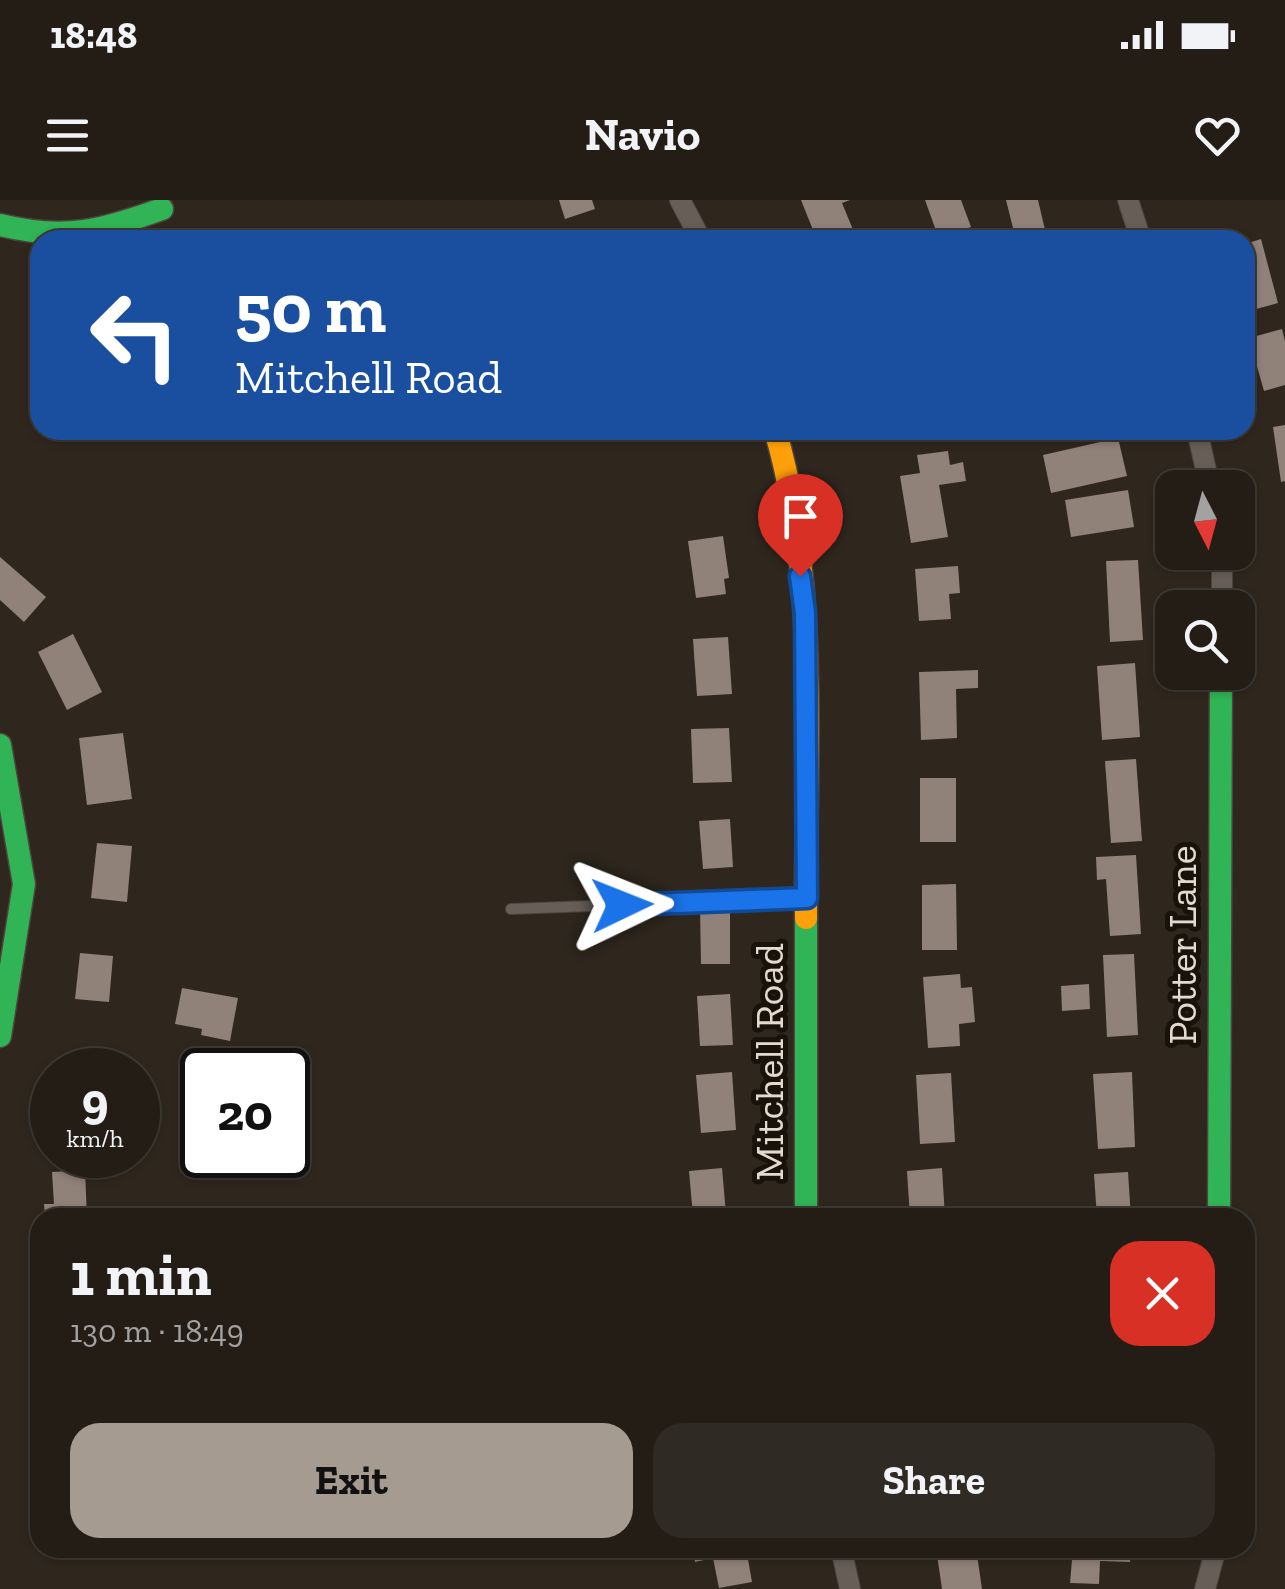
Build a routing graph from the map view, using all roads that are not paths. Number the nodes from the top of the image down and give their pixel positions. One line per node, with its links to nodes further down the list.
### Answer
1 (680, 200): 6 (street)
2 (1128, 200): 7 (street)
3 (162, 209): 5 (street)
4 (0, 225): 8 (street)
5 (103, 230)
6 (696, 230)
7 (1138, 230)
8 (30, 233)
9 (778, 440): 14 (street, Mitchell Road)
10 (1199, 440): 11 (street)
11 (1206, 470)
12 (1221, 690): 18 (street, Potter Lane)
13 (0, 746): 16 (street)
14 (807, 898): 15 (lane); 17 (street, Mitchell Road)
15 (511, 910)
16 (0, 1036)
17 (806, 1208)
18 (1218, 1208)
19 (844, 1558): 21 (street)
20 (1213, 1558): 22 (street)
21 (850, 1589)
22 (1205, 1589)

